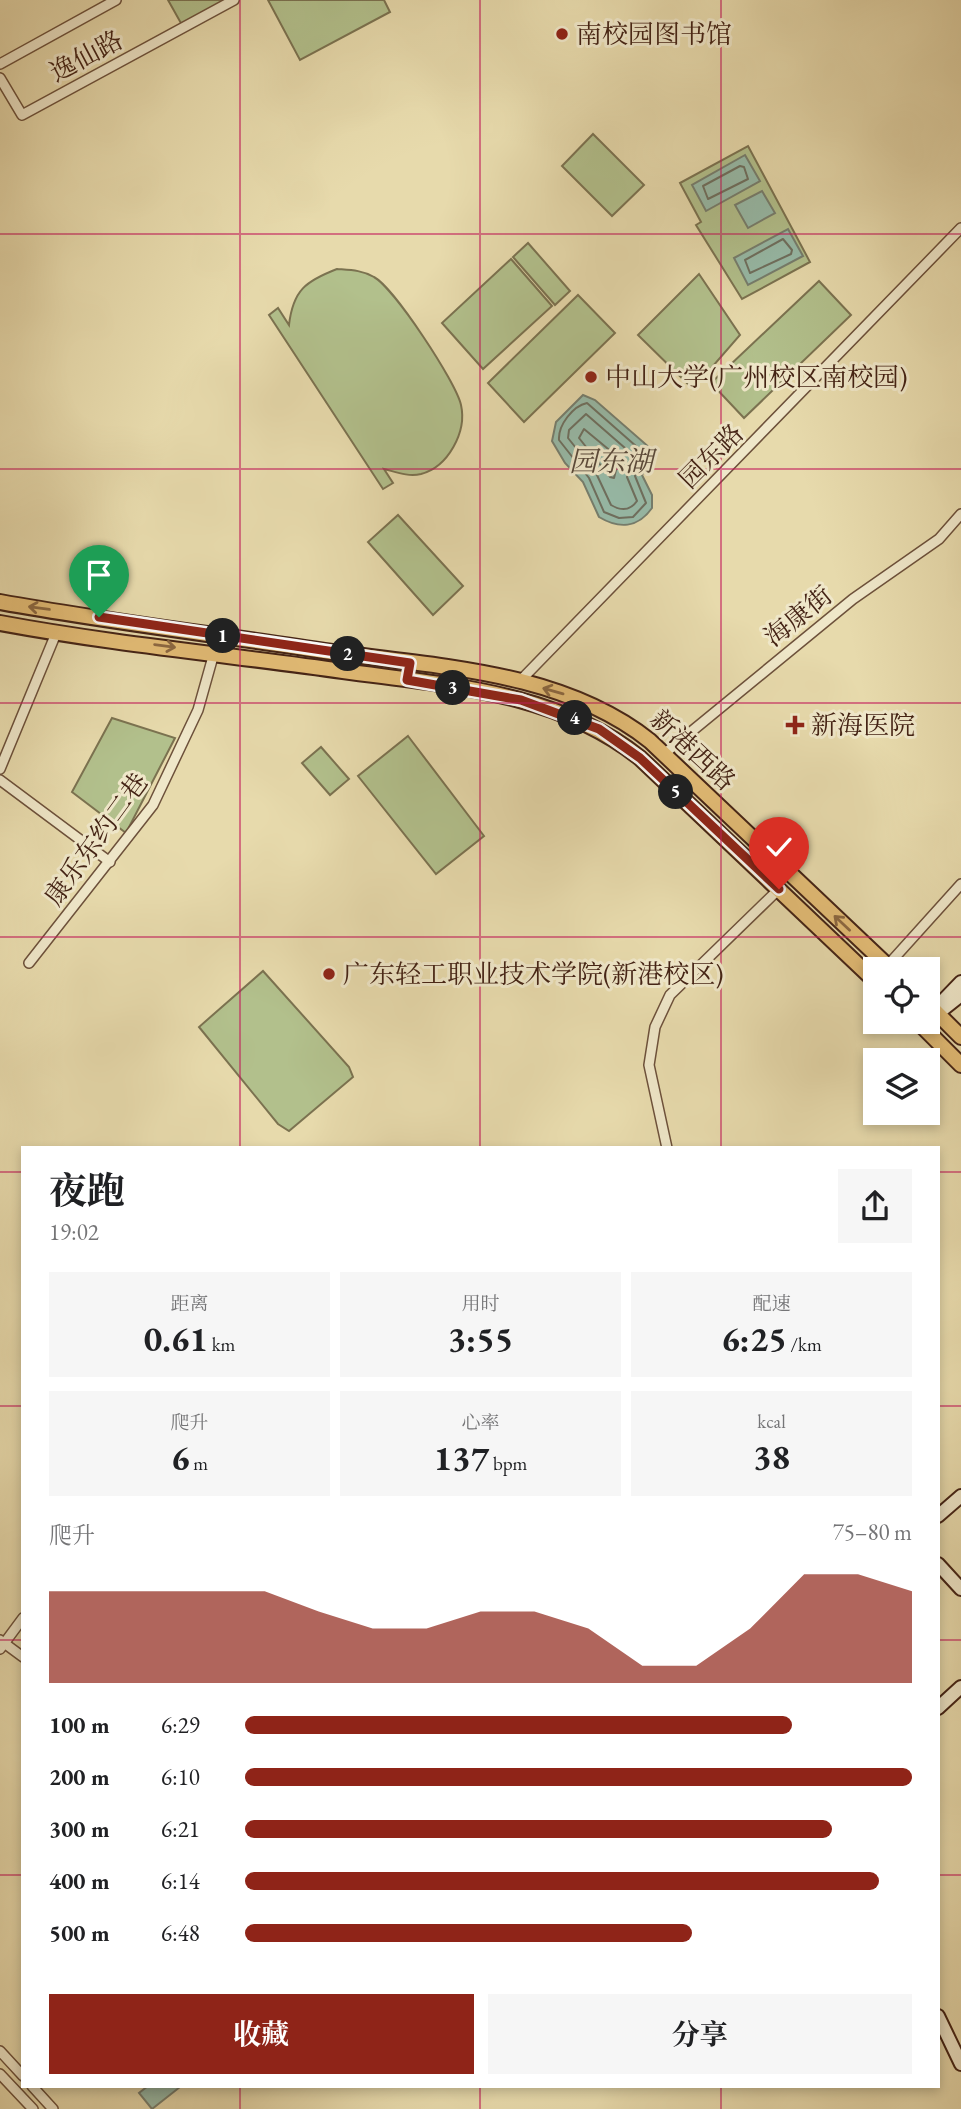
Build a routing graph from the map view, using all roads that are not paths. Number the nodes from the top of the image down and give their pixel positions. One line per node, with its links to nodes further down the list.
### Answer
1 (116, 0): 3 (street, 逸仙路)
2 (234, 0): 5 (street, 逸仙路)
3 (0, 64)
4 (0, 78): 5 (street, 逸仙路)
5 (3, 90)
6 (961, 228): 14 (street, 园东路)
7 (961, 514): 17 (street, 海康街)
8 (0, 602): 12 (main road, 新港西路, one-way to 8)
9 (0, 622): 10 (main road, 新港西路)
10 (57, 631): 11 (main road, 新港西路, one-way to 11); 18 (street)
11 (214, 653): 13 (main road, 新港西路); 20 (street, 康乐东约二巷)
12 (410, 663): 13 (street); 14 (main road, 新港西路)
13 (407, 680): 16 (main road, 新港西路)
14 (519, 681): 15 (main road, 新港西路, one-way to 14)
15 (621, 719): 16 (street); 17 (main road, 新港西路)
16 (610, 735): 22 (main road, 新港西路)
17 (664, 754): 23 (main road, 新港西路, one-way to 17)
18 (0, 769)
19 (0, 780): 20 (street)
20 (110, 862): 25 (street, 康乐东约二巷)
21 (961, 884): 24 (street)
22 (779, 889): 26 (main road, 新港西路); 35 (street)
23 (879, 957)
24 (899, 957)
25 (29, 964)
26 (863, 970)
27 (961, 982): 29 (street)
28 (961, 995): 30 (street)
29 (940, 1004)
30 (940, 1009)
31 (940, 1025): 33 (main road)
32 (940, 1034): 34 (main road)
33 (961, 1037)
34 (960, 1061)
35 (667, 1146)
36 (961, 1496): 37 (street)
37 (940, 1514)
38 (940, 1566): 39 (street)
39 (961, 1589)
40 (21, 1620): 41 (street)
41 (1, 1644): 42 (street)
42 (21, 1656)
43 (961, 1687): 44 (street)
44 (940, 1706)
45 (940, 2020): 47 (street)
46 (0, 2051): 49 (street)
47 (961, 2064)
48 (0, 2074): 51 (street)
49 (21, 2074)
50 (34, 2088): 52 (street)
51 (33, 2109)
52 (54, 2109)

